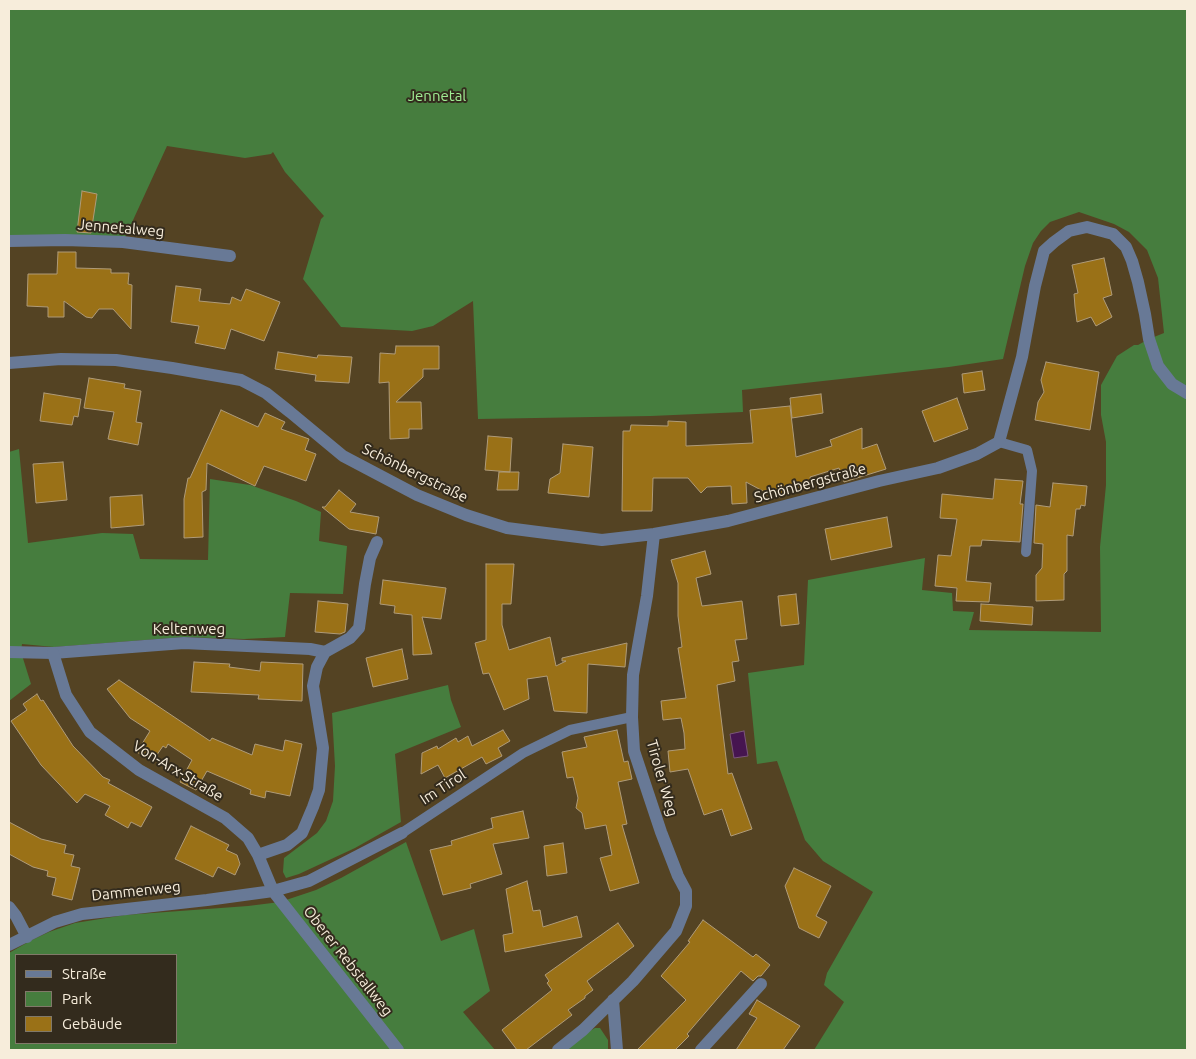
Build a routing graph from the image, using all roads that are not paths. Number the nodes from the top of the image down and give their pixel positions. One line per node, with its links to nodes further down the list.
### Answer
1 (9, 241): 2 (street, Jennetalweg)
2 (230, 256)
3 (9, 363): 6 (street, Schönbergstraße)
4 (1187, 392): 5 (street)
5 (999, 442): 6 (street, Schönbergstraße); 8 (lane)
6 (654, 534): 12 (street, Tiroler Weg)
7 (377, 542): 10 (street)
8 (1026, 552)
9 (9, 652): 11 (street, Keltenweg)
10 (325, 652): 11 (street, Keltenweg); 14 (street)
11 (53, 653): 14 (street, Von-Arx-Straße)
12 (632, 717): 13 (lane, Im Tirol); 20 (street, Tiroler Weg)
13 (402, 833): 15 (street, Im Tirol)
14 (258, 855): 15 (street, Von-Arx-Straße)
15 (273, 891): 17 (street, Dammenweg); 21 (street, Oberer Rebstallweg)
16 (9, 907): 17 (street)
17 (27, 937): 18 (street, Dammenweg)
18 (9, 945)
19 (761, 984): 24 (street)
20 (613, 1000): 22 (street, Tiroler Weg); 23 (street)
21 (398, 1050)
22 (558, 1050)
23 (617, 1050)
24 (701, 1050)

